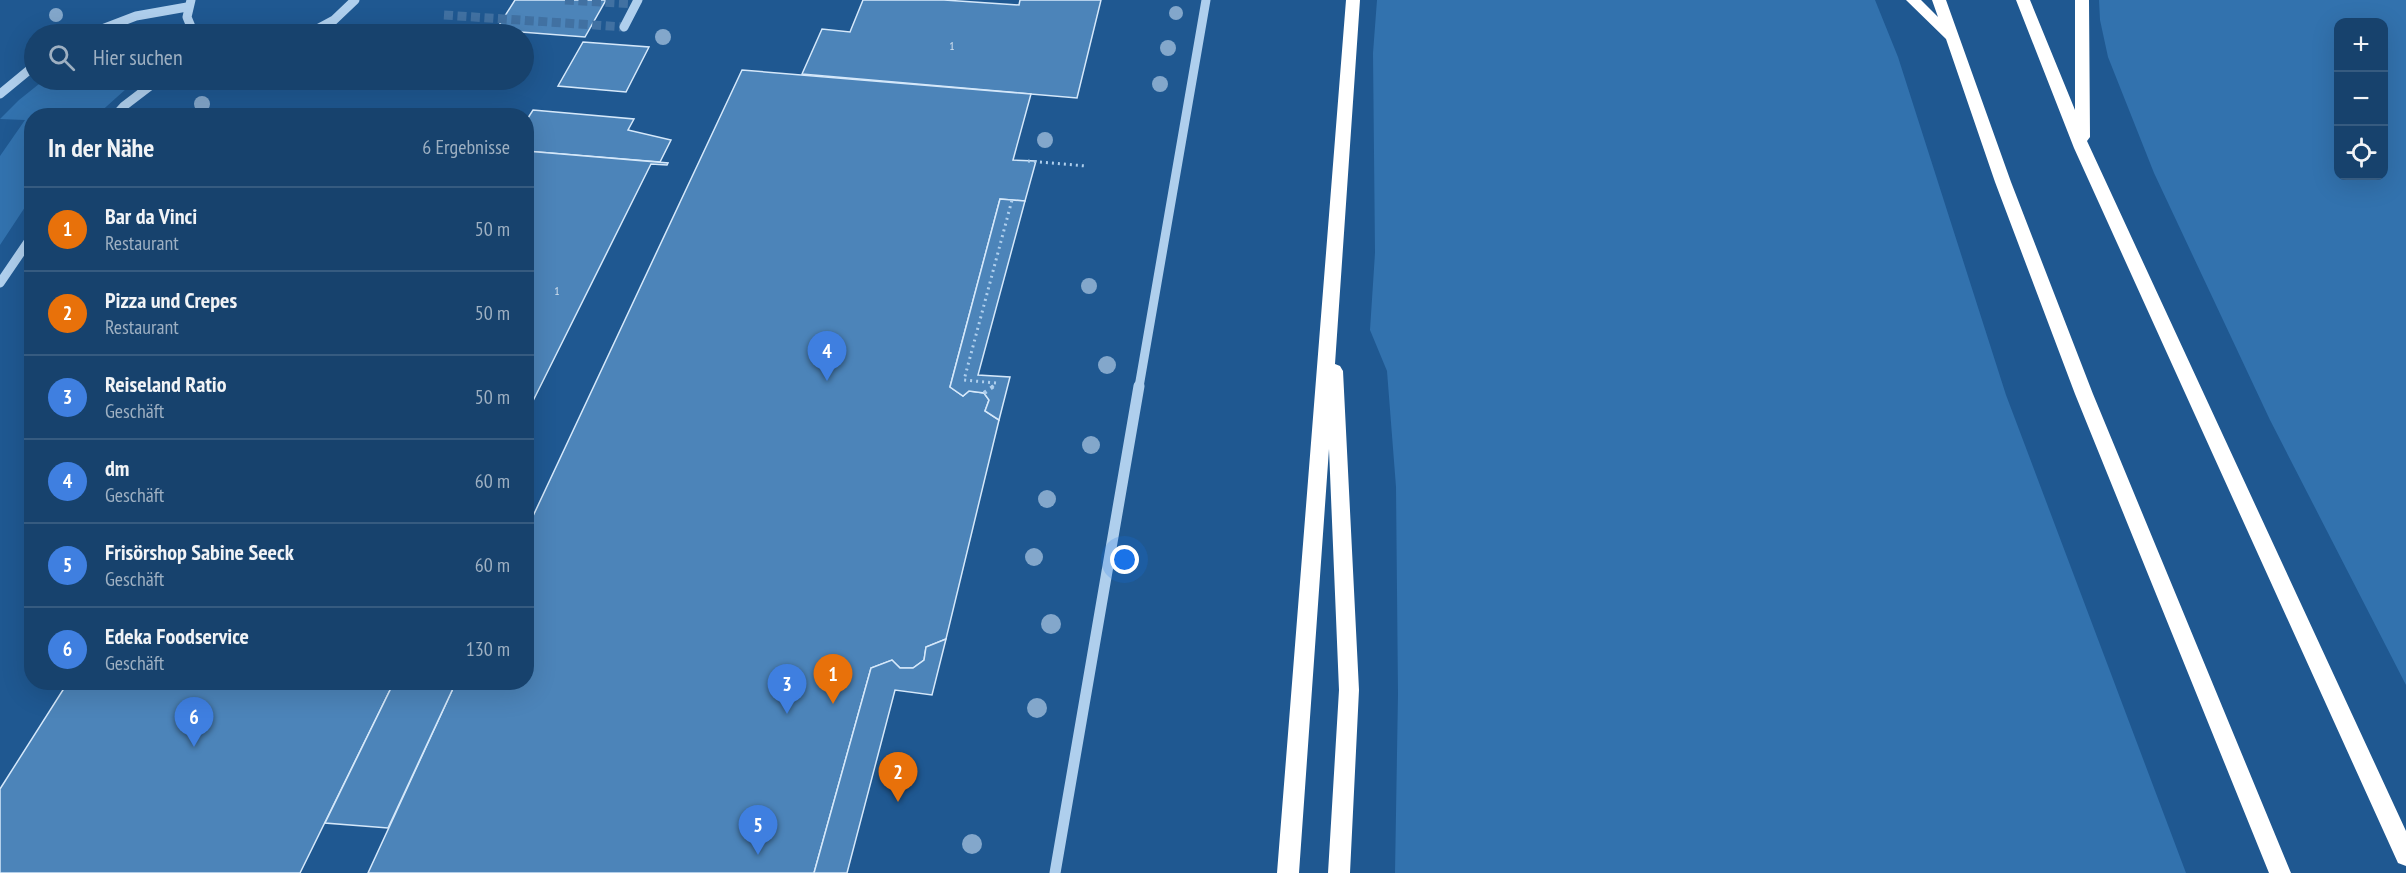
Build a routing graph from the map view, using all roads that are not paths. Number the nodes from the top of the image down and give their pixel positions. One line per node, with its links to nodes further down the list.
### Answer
1 (355, 0): 12 (street)
2 (638, 0): 13 (street)
3 (1206, 0): 24 (street)
4 (1353, 0): 22 (highway)
5 (1913, 0): 14 (highway)
6 (1939, 0): 14 (highway)
7 (2024, 0): 19 (highway)
8 (2082, 0): 19 (highway)
9 (189, 4): 10 (street); 11 (street)
10 (113, 24)
11 (187, 24)
12 (328, 24)
13 (624, 27)
14 (1952, 40): 27 (highway)
15 (24, 74): 17 (street)
16 (145, 90): 18 (street)
17 (0, 94)
18 (122, 108)
19 (2082, 148): 23 (highway)
20 (24, 248): 21 (street)
21 (0, 283)
22 (1331, 288): 25 (highway); 26 (highway)
23 (2406, 855)
24 (1055, 873)
25 (1288, 873)
26 (1339, 873)
27 (2280, 873)

